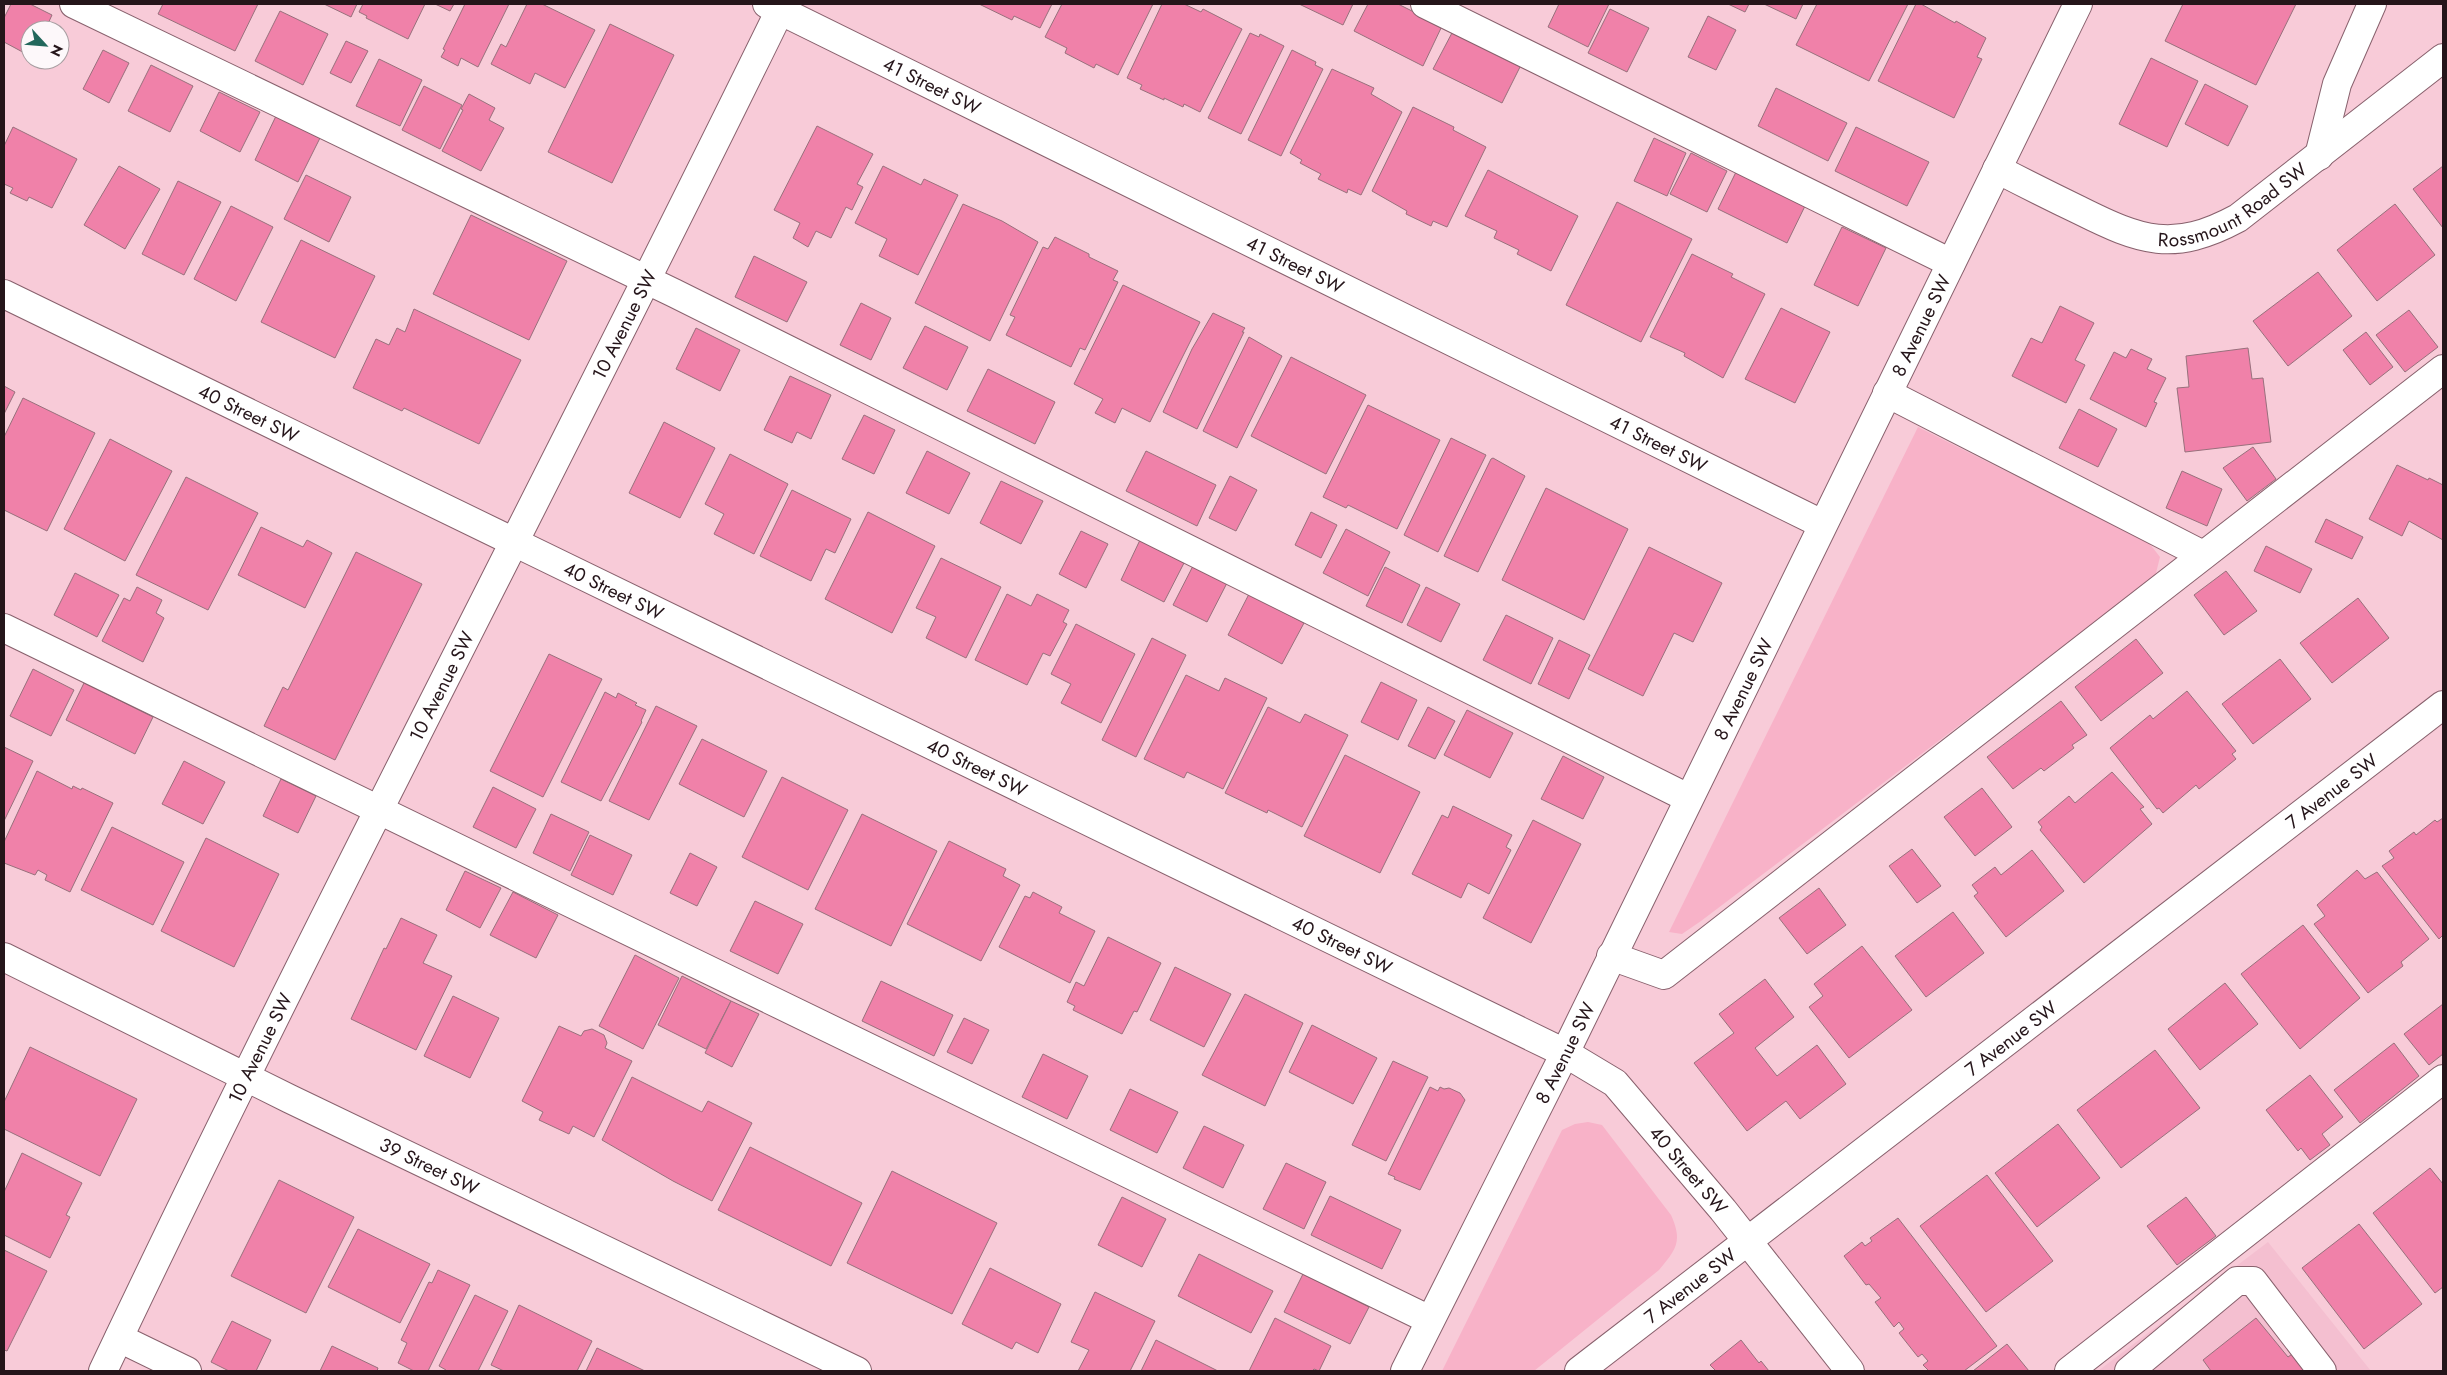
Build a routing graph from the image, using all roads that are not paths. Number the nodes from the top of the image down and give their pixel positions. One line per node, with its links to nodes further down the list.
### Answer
1 (74, 4): 10 (street)
2 (1425, 4): 9 (street)
3 (2078, 4): 8 (street, 8 Avenue SW)
4 (2372, 4): 7 (street)
5 (777, 6): 10 (street, 10 Avenue SW); 14 (street, 41 Street SW)
6 (2443, 58): 7 (street, Rossmount Road SW)
7 (2319, 156): 8 (street, Rossmount Road SW)
8 (1997, 169): 9 (street, 8 Avenue SW)
9 (1951, 263): 13 (street, 8 Avenue SW)
10 (647, 281): 15 (street, 10 Avenue SW); 19 (street)
11 (4, 294): 15 (street, 40 Street SW)
12 (2443, 369): 16 (street)
13 (1887, 393): 14 (street, 8 Avenue SW); 16 (street)
14 (1822, 524): 19 (street, 8 Avenue SW)
15 (513, 543): 20 (street, 10 Avenue SW); 23 (street, 40 Street SW)
16 (2203, 555): 21 (street)
17 (4, 628): 20 (street)
18 (2443, 705): 26 (street, 7 Avenue SW)
19 (1688, 798): 21 (street, 8 Avenue SW)
20 (380, 809): 24 (street, 10 Avenue SW); 27 (street)
21 (1611, 956): 23 (street, 8 Avenue SW)
22 (4, 957): 24 (street, 39 Street SW)
23 (1565, 1053): 26 (street, 40 Street SW); 27 (street, 8 Avenue SW)
24 (245, 1077): 28 (street, 10 Avenue SW); 31 (street, 39 Street SW)
25 (2443, 1079): 35 (street)
26 (1748, 1242): 33 (street, 7 Avenue SW); 34 (street, 40 Street SW)
27 (1430, 1320): 32 (street, 8 Avenue SW)
28 (119, 1338): 29 (street, 10 Avenue SW); 30 (street)
29 (103, 1371)
30 (187, 1371)
31 (857, 1371)
32 (1405, 1371)
33 (1578, 1371)
34 (1850, 1371)
35 (2069, 1371)
36 (2131, 1371): 37 (street)
37 (2322, 1371)

